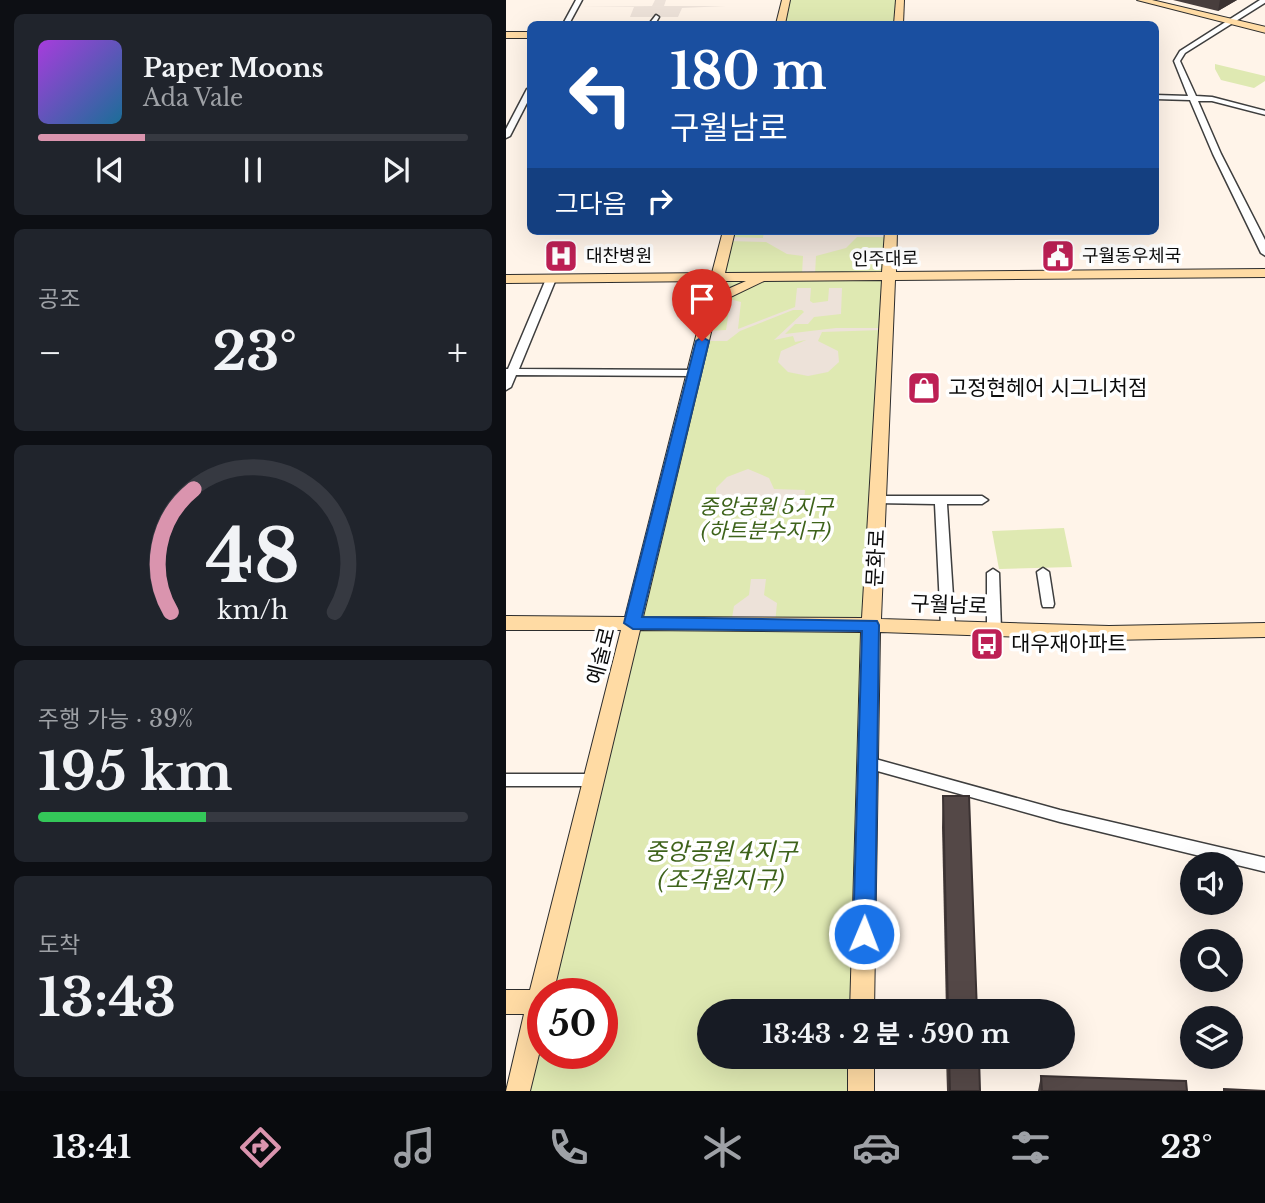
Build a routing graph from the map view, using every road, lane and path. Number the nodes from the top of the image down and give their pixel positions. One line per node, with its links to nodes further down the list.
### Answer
1 (579, 0): 6 (street)
2 (786, 0): 7 (main road)
3 (900, 0): 8 (main road)
4 (1141, 0): 9 (main road)
5 (1264, 0): 9 (street)
6 (568, 21)
7 (781, 21)
8 (899, 21)
9 (1229, 21): 10 (main road); 15 (street)
10 (1265, 30)
11 (506, 35): 12 (main road)
12 (527, 35)
13 (527, 97): 17 (street)
14 (1159, 97): 15 (street)
15 (1192, 97): 16 (street); 20 (street)
16 (1265, 113)
17 (506, 136)
18 (728, 235): 23 (main road, 예술로)
19 (891, 235): 22 (main road, 문화로)
20 (1265, 253)
21 (1265, 274): 22 (main road, 인주대로)
22 (890, 277): 24 (main road, 인주대로); 31 (main road, 문화로)
23 (718, 278): 24 (main road, 인주대로); 26 (main road, 인주대로); 27 (main road, 예술로)
24 (768, 278): 27 (main road)
25 (506, 279): 26 (main road, 인주대로)
26 (551, 279): 28 (street)
27 (712, 301): 29 (main road, 예술로)
28 (509, 372): 29 (street); 30 (street)
29 (694, 373): 38 (main road, 예술로)
30 (506, 387)
31 (879, 500): 32 (street); 39 (main road, 문화로)
32 (941, 500): 33 (street); 40 (street)
33 (982, 500)
34 (1043, 572): 36 (street)
35 (992, 573): 41 (street)
36 (1048, 604)
37 (506, 623): 38 (main road, 구월남로)
38 (633, 623): 39 (main road, 구월남로); 45 (main road, 예술로)
39 (871, 625): 40 (main road, 구월남로); 43 (main road, 문화로)
40 (948, 627): 41 (main road, 구월남로)
41 (994, 629): 42 (main road, 구월남로)
42 (1265, 630)
43 (868, 763): 46 (street); 48 (main road, 문화로)
44 (506, 780): 45 (street)
45 (594, 780): 47 (main road, 예술로)
46 (1265, 865)
47 (545, 978)
48 (862, 999)
49 (506, 1002): 50 (main road)
50 (527, 1002)
51 (527, 1051): 53 (main road, 예술로)
52 (861, 1069): 54 (main road)
53 (517, 1091)
54 (861, 1091)

